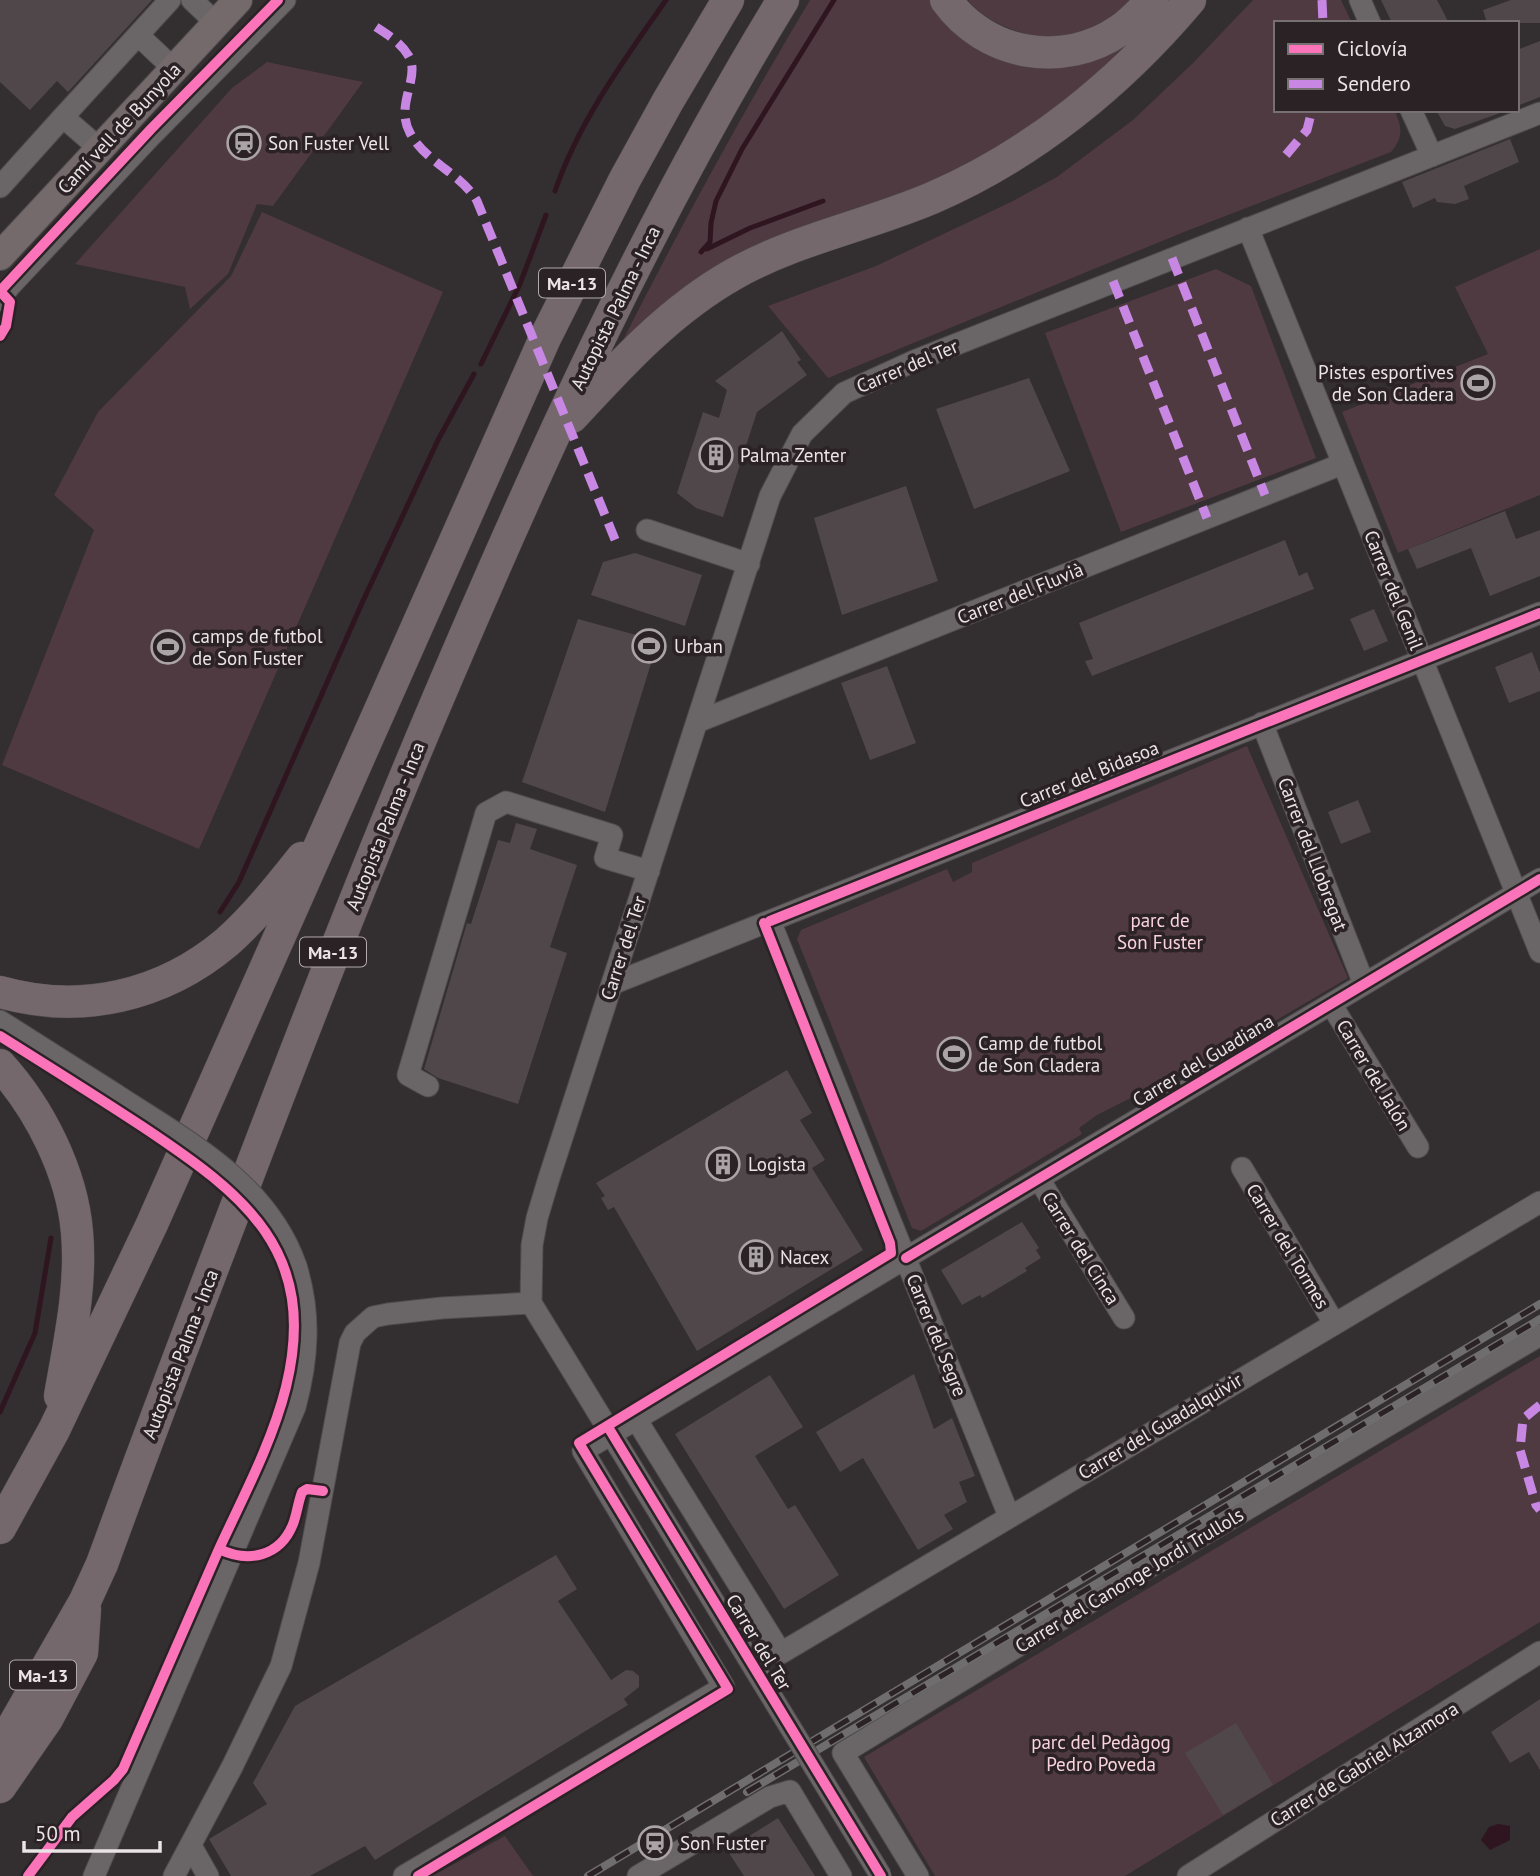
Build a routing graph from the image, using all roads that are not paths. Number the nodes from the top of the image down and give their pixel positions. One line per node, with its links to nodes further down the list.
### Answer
1 (192, 0): 12 (street)
2 (238, 0): 12 (main road, Camí vell de Bunyola)
3 (285, 0): 23 (street)
4 (728, 0): 32 (highway, Ma-13)
5 (783, 0): 24 (highway, Autopista Palma - Inca / Ma-13)
6 (946, 0): 7 (highway)
7 (1152, 0)
8 (1190, 0): 24 (highway)
9 (1360, 0): 11 (street)
10 (168, 1): 13 (street)
11 (1369, 21)
12 (216, 23): 14 (main road, Camí vell de Bunyola)
13 (138, 35): 14 (street); 17 (street)
14 (174, 69): 18 (main road, Camí vell de Bunyola)
15 (1412, 112): 19 (street)
16 (1540, 113): 19 (street, Carrer del Ter)
17 (64, 117): 18 (street); 20 (street)
18 (100, 149): 22 (main road, Camí vell de Bunyola)
19 (1432, 156): 21 (street, Carrer del Ter)
20 (0, 187)
21 (1248, 228): 25 (street, Carrer del Genil); 27 (street, Carrer del Ter)
22 (0, 256)
23 (0, 300)
24 (554, 436): 59 (highway, Autopista Palma - Inca / Ma-13)
25 (1342, 464): 29 (street, Carrer del Genil); 30 (street, Carrer del Fluvià)
26 (648, 530): 27 (street)
27 (749, 564): 30 (street, Carrer del Ter)
28 (1540, 613): 29 (street, Carrer del Bidasoa)
29 (1422, 659): 31 (street, Carrer del Bidasoa); 35 (street, Carrer del Genil)
30 (697, 722): 33 (street, Carrer del Ter)
31 (1262, 723): 36 (street, Carrer del Bidasoa); 39 (street, Carrer del Llobregat)
32 (327, 827): 40 (highway); 55 (highway, Ma-13)
33 (649, 871): 38 (street, Carrer del Ter); 44 (street)
34 (1540, 879): 35 (street)
35 (1517, 892): 37 (street, Carrer del Genil); 39 (street, Carrer del Guadiana)
36 (770, 921): 38 (street, Carrer del Bidasoa); 49 (street, Carrer del Segre)
37 (1540, 952)
38 (612, 984): 50 (street, Carrer del Ter)
39 (1364, 984): 41 (street, Carrer del Guadiana)
40 (0, 992)
41 (1331, 1004): 45 (street, Carrer del Jalón); 47 (street, Carrer del Guadiana)
42 (0, 1021): 65 (street, bridge)
43 (0, 1065): 55 (highway)
44 (428, 1086)
45 (1418, 1147)
46 (1242, 1168): 52 (street, Carrer del Tormes)
47 (1038, 1179): 49 (street, Carrer del Guadiana); 51 (street, Carrer del Cinca)
48 (1540, 1202): 52 (street, Carrer del Guadalquivir)
49 (906, 1258): 54 (street, Carrer del Guadiana); 57 (street, Carrer del Segre)
50 (531, 1303): 56 (street, Carrer del Ter); 64 (street)
51 (1124, 1318)
52 (1334, 1324): 57 (street, Carrer del Guadalquivir)
53 (1540, 1335): 72 (street, Carrer del Canonge Jordi Trullols)
54 (636, 1419): 56 (street, Carrer del Guadiana); 61 (street, Carrer del Ter)
55 (54, 1430): 58 (highway, Ma-13)
56 (612, 1434): 68 (street, Carrer del Guadiana); 71 (street, Carrer del Ter, bridge)
57 (1009, 1516): 61 (street, Carrer del Guadalquivir)
58 (0, 1528)
59 (85, 1601): 62 (highway, Autopista Palma - Inca / Ma-13); 63 (highway)
60 (1540, 1652): 73 (street, Carrer de Gabriel Alzamora)
61 (781, 1653)
62 (0, 1749)
63 (0, 1787)
64 (191, 1846): 66 (street); 67 (street)
65 (94, 1876)
66 (174, 1876)
67 (208, 1876)
68 (404, 1876)
69 (638, 1876): 70 (street)
70 (841, 1876)
71 (881, 1876)
72 (918, 1876)
73 (1188, 1876)

